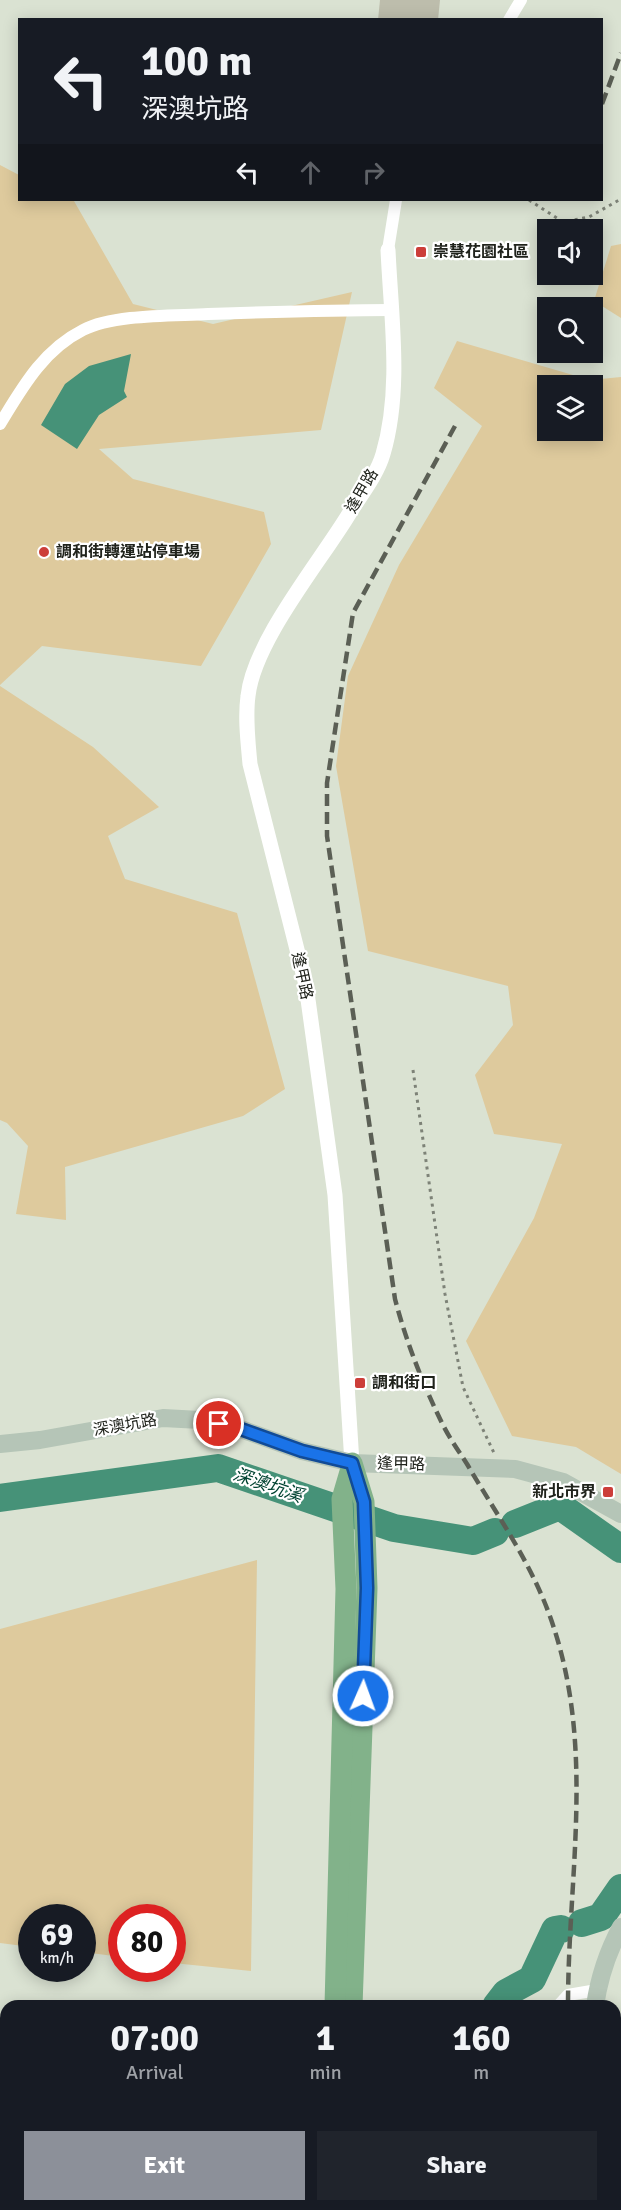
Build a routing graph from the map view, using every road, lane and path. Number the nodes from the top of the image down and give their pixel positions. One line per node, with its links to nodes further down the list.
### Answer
1 (521, 0): 2 (street)
2 (510, 18)
3 (621, 199): 5 (path)
4 (396, 201): 6 (street)
5 (531, 201)
6 (388, 250): 7 (street, 逢甲路)
7 (390, 310): 8 (street); 11 (street, 逢甲路)
8 (0, 424)
9 (414, 1070): 12 (path)
10 (0, 1444): 11 (main road, 深澳坑路)
11 (352, 1463): 12 (main road, 逢甲路); 16 (highway); 17 (highway)
12 (502, 1468): 13 (main road, 逢甲路)
13 (621, 1514)
14 (621, 1927): 15 (main road)
15 (596, 1998): 18 (street)
16 (335, 2000)
17 (352, 2000)
18 (563, 2000)

